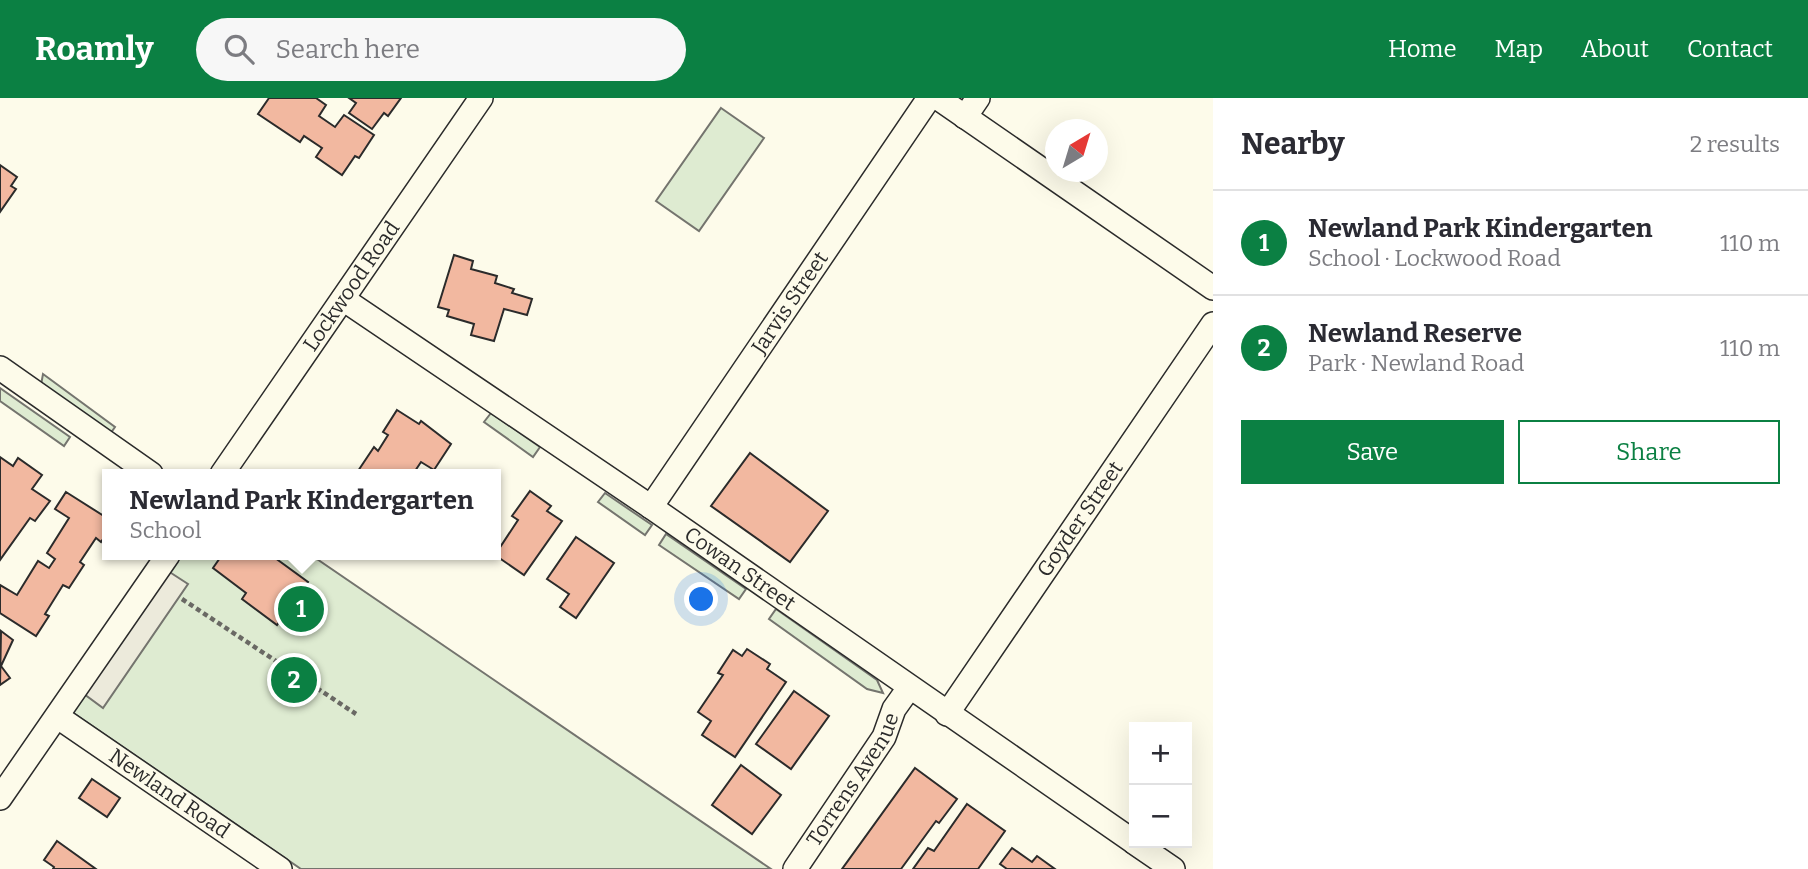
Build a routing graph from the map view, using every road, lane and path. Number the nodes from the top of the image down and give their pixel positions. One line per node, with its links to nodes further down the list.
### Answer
1 (481, 98): 6 (street, Lockwood Road)
2 (929, 98): 11 (street, Jarvis Street)
3 (938, 98): 4 (street)
4 (972, 108): 5 (street)
5 (1213, 288)
6 (343, 299): 10 (street, Lockwood Road); 11 (street, Cowan Street)
7 (1213, 324): 16 (street, Goyder Street)
8 (0, 368): 9 (street)
9 (144, 469)
10 (225, 469)
11 (650, 507): 14 (street, Cowan Street)
12 (165, 560): 17 (street)
13 (182, 598): 15 (path)
14 (909, 688): 16 (street, Cowan Street); 22 (street, Torrens Avenue)
15 (356, 714)
16 (947, 714): 19 (street, Cowan Street)
17 (58, 717): 18 (street); 21 (street, Newland Road)
18 (0, 798)
19 (1129, 840)
20 (1142, 848): 23 (street, Cowan Street)
21 (280, 869)
22 (795, 869)
23 (1173, 869)

